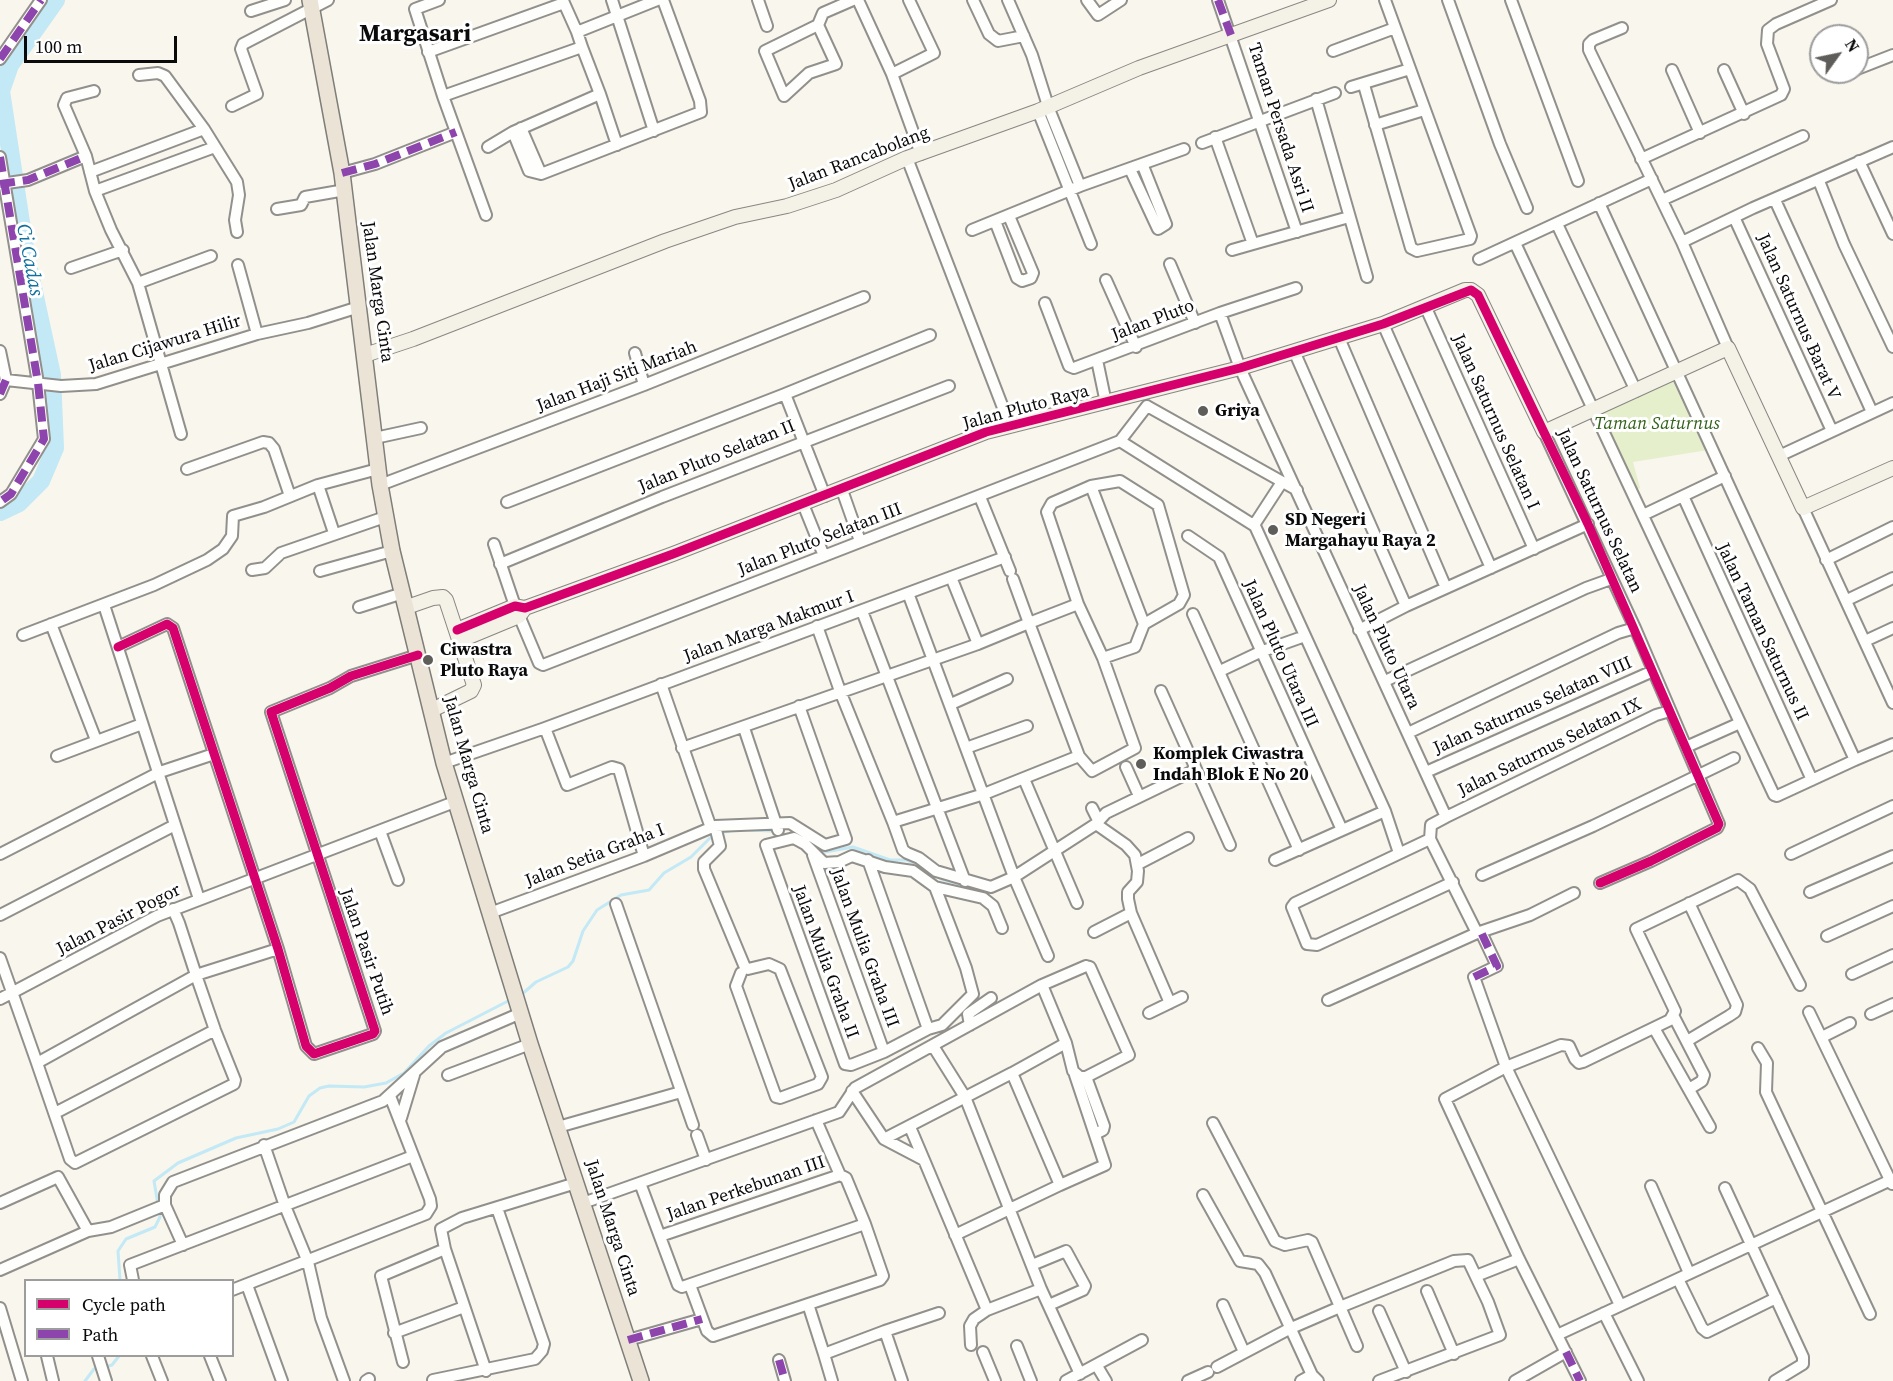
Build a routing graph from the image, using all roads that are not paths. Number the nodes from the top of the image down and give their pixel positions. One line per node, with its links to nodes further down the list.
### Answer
1 (41, 0): 38 (street)
2 (285, 0): 25 (street)
3 (327, 0): 23 (street)
4 (439, 0): 24 (street)
5 (612, 0): 26 (street)
6 (657, 0): 26 (street)
7 (663, 0): 60 (street)
8 (758, 0): 28 (street)
9 (853, 0): 27 (street)
10 (858, 0): 43 (street)
11 (909, 0): 43 (street)
12 (973, 0): 33 (street)
13 (1008, 0): 33 (street)
14 (1087, 0): 15 (street)
15 (1121, 0)
16 (1218, 0): 32 (street, Taman Persada Asri II)
17 (1329, 0): 32 (street, Jalan Rancabolang)
18 (1385, 0): 29 (street)
19 (1448, 0): 91 (street)
20 (1511, 0): 81 (street)
21 (1831, 0): 55 (street)
22 (563, 1): 31 (street); 36 (street)
23 (311, 4): 52 (street); 79 (main road, Jalan Marga Cinta)
24 (414, 5): 36 (street)
25 (251, 11)
26 (617, 15): 31 (street); 60 (street)
27 (818, 25): 27 (street)
28 (767, 26)
29 (1395, 28): 35 (street); 40 (street)
30 (1622, 28): 74 (street)
31 (577, 32): 34 (street)
32 (1231, 35): 53 (street, Jalan Rancabolang); 56 (street, Taman Persada Asri II)
33 (1025, 39): 53 (street)
34 (582, 47): 49 (street); 50 (street)
35 (1333, 51)
36 (428, 52): 50 (street)
37 (1893, 55): 39 (street)
38 (0, 59)
39 (1869, 64)
40 (1410, 69): 45 (street); 54 (street)
41 (1672, 70): 62 (street)
42 (1725, 70): 55 (street)
43 (892, 74): 73 (street)
44 (139, 75): 58 (street)
45 (1364, 85): 46 (street); 57 (street)
46 (1351, 87)
47 (94, 91): 71 (street)
48 (1335, 93): 51 (street)
49 (600, 94): 59 (street); 66 (street)
50 (443, 96): 61 (street)
51 (1316, 99): 56 (street); 95 (street)
52 (232, 106)
53 (1043, 109): 73 (street, Jalan Rancabolang); 84 (street); 87 (street)
54 (1424, 110): 57 (street); 57 (street)
55 (1744, 114): 62 (street)
56 (1258, 120): 64 (street); 101 (street, Taman Persada Asri II)
57 (1375, 125)
58 (204, 129): 67 (street); 78 (street)
59 (517, 130): 66 (street); 68 (street)
60 (654, 131): 66 (street)
61 (456, 132): 79 (street); 93 (street)
62 (1700, 133): 74 (street)
63 (1803, 136): 88 (street)
64 (1215, 137): 65 (street); 106 (street)
65 (1202, 143)
66 (617, 145)
67 (215, 147): 86 (street); 100 (street)
68 (488, 147)
69 (1893, 147): 75 (street)
70 (1184, 149): 76 (street)
71 (86, 156): 78 (street); 83 (street)
72 (0, 157): 83 (street)
73 (920, 158): 136 (street, Jalan Rancabolang); 153 (street)
74 (1641, 159): 80 (street)
75 (1859, 161): 82 (street); 102 (street)
76 (1143, 166): 77 (street); 77 (street)
77 (1130, 169): 84 (street)
78 (90, 172): 86 (street)
79 (342, 173): 85 (main road, Jalan Marga Cinta)
80 (1652, 179): 88 (street); 90 (street)
81 (1578, 181)
82 (1819, 181): 89 (street); 130 (street)
83 (4, 183): 141 (street)
84 (1080, 186): 87 (street)
85 (345, 190): 92 (street); 120 (main road, Jalan Marga Cinta)
86 (95, 191): 107 (street)
87 (1069, 192): 94 (street); 105 (street)
88 (1662, 200): 103 (street)
89 (1775, 200): 96 (street); 152 (street)
90 (1599, 203): 98 (street); 139 (street)
91 (1527, 208)
92 (277, 209)
93 (486, 214)
94 (1009, 216): 97 (street); 97 (street)
95 (1349, 217): 101 (street); 114 (street)
96 (1734, 217): 103 (street); 155 (street, Jalan Saturnus Barat V)
97 (995, 222): 99 (street)
98 (1557, 224): 104 (street); 144 (street)
99 (972, 230)
100 (237, 232)
101 (1297, 232): 106 (street)
102 (1893, 234)
103 (1682, 242): 131 (street)
104 (1515, 243): 110 (street); 151 (street)
105 (1091, 244)
106 (1252, 244): 108 (street)
107 (123, 250): 113 (street); 116 (street)
108 (1232, 250)
109 (211, 256): 116 (street)
110 (1479, 259)
111 (1170, 264): 124 (street)
112 (238, 265): 126 (street)
113 (71, 268)
114 (1367, 277)
115 (1106, 280): 129 (street)
116 (138, 283): 137 (street)
117 (1296, 288): 123 (street, Jalan Pluto)
118 (1475, 292): 122 (street, Jalan Pluto Raya); 156 (street, Jalan Saturnus Selatan)
119 (864, 297): 142 (street, Jalan Haji Siti Mariah)
120 (357, 298): 126 (street, Jalan Cijawura Hilir); 136 (main road, Jalan Marga Cinta)
121 (1045, 303): 135 (street, Jalan Pluto)
122 (1425, 308): 125 (street, Jalan Pluto Raya); 189 (street, Jalan Saturnus Selatan I)
123 (1220, 313): 124 (street, Jalan Pluto); 138 (street, Jalan Pluto)
124 (1194, 323): 129 (street, Jalan Pluto)
125 (1383, 324): 128 (street, Jalan Pluto Raya); 195 (street)
126 (257, 334): 137 (street, Jalan Cijawura Hilir)
127 (930, 335): 147 (street)
128 (1339, 338): 133 (street, Jalan Pluto Raya); 201 (street)
129 (1136, 347): 135 (street, Jalan Pluto)
130 (1893, 347)
131 (1728, 348): 139 (street); 161 (street)
132 (0, 351): 140 (street)
133 (1294, 351): 138 (street, Jalan Pluto Raya); 207 (street)
134 (635, 353): 142 (street)
135 (1097, 360): 148 (street)
136 (367, 364): 158 (main road, Jalan Marga Cinta)
137 (162, 365): 141 (street, Jalan Cijawura Hilir); 157 (street)
138 (1240, 368): 145 (street, Jalan Pluto Raya); 171 (street, Jalan Pluto Utara)
139 (1677, 372): 144 (street); 165 (street)
140 (6, 380): 141 (street, Jalan Cijawura Hilir); 146 (street)
141 (40, 384): 176 (street)
142 (644, 385): 168 (street, Jalan Haji Siti Mariah)
143 (949, 386): 159 (street, Jalan Pluto Selatan II)
144 (1636, 391): 151 (street)
145 (1143, 392): 148 (street, Jalan Pluto Raya); 150 (street)
146 (0, 394)
147 (785, 394): 159 (street); 177 (street)
148 (1106, 403): 153 (street, Jalan Pluto Raya)
149 (1893, 403): 152 (street)
150 (1149, 407): 160 (street); 166 (street)
151 (1594, 411): 156 (street); 180 (street)
152 (1872, 412): 155 (street)
153 (1010, 426): 170 (street, Jalan Pluto Raya)
154 (421, 428): 158 (street)
155 (1832, 431): 161 (street)
156 (1544, 432): 182 (street, Jalan Saturnus Selatan)
157 (181, 434)
158 (375, 438): 164 (main road, Jalan Marga Cinta)
159 (802, 441): 173 (street); 194 (street, Jalan Pluto Selatan II)
160 (1120, 441): 175 (street, Jalan Pluto Selatan III); 183 (street)
161 (1779, 456): 179 (street)
162 (1893, 468): 179 (street)
163 (187, 469): 172 (street)
164 (378, 469): 167 (street); 168 (main road, Jalan Marga Cinta)
165 (1725, 476): 174 (street); 258 (street)
166 (1282, 482): 171 (street); 183 (street)
167 (318, 485): 172 (street); 185 (street)
168 (380, 485): 181 (main road, Jalan Marga Cinta)
169 (1091, 486): 205 (street); 214 (street); 214 (street)
170 (842, 490): 173 (street, Jalan Pluto Raya); 187 (street)
171 (1297, 491): 218 (street, Jalan Pluto Utara)
172 (290, 496): 206 (street)
173 (825, 496): 178 (street, Jalan Pluto Raya)
174 (1683, 496): 180 (street); 266 (street, Jalan Taman Saturnus II)
175 (980, 497): 187 (street, Jalan Pluto Selatan III); 192 (street)
176 (0, 502)
177 (507, 502)
178 (803, 504): 191 (street); 209 (street, Jalan Pluto Raya)
179 (1803, 508): 193 (street)
180 (1643, 515): 243 (street)
181 (385, 517): 185 (street); 190 (main road, Jalan Marga Cinta)
182 (1588, 524): 189 (street); 200 (street, Jalan Saturnus Selatan)
183 (1254, 525): 221 (street)
184 (1893, 527): 193 (street)
185 (334, 533): 196 (street)
186 (1188, 536): 225 (street, Jalan Pluto Utara III)
187 (860, 542): 191 (street, Jalan Pluto Selatan III)
188 (494, 544): 194 (street)
189 (1534, 549): 195 (street)
190 (392, 551): 197 (street); 203 (main road, Jalan Marga Cinta)
191 (824, 556): 209 (street, Jalan Pluto Selatan III)
192 (1005, 557): 198 (street, Jalan Marga Makmur I); 212 (street)
193 (1826, 560): 204 (street)
194 (500, 564): 209 (street)
195 (1491, 568): 201 (street)
196 (252, 570)
197 (321, 571)
198 (951, 578): 202 (street, Jalan Marga Makmur I); 223 (street)
199 (1893, 578): 204 (street)
200 (1611, 579): 216 (street, Jalan Saturnus Selatan); 233 (street)
201 (1446, 588): 207 (street)
202 (908, 593): 210 (street, Jalan Marga Makmur I); 228 (street)
203 (405, 600): 208 (street); 220 (street); 226 (main road, Jalan Marga Cinta)
204 (1847, 600): 222 (street)
205 (1078, 604): 212 (street); 227 (street)
206 (104, 605): 213 (street); 224 (street)
207 (1406, 606): 218 (street)
208 (359, 607)
209 (519, 610): 220 (street, Jalan Pluto Raya)
210 (862, 611): 215 (street, Jalan Marga Makmur I); 231 (street)
211 (1193, 614): 229 (street)
212 (1029, 623): 223 (street); 256 (street)
213 (51, 624): 219 (street); 249 (street)
214 (1144, 624): 227 (street)
215 (817, 626): 235 (street, Jalan Marga Makmur I); 237 (street)
216 (1635, 628): 230 (street, Jalan Saturnus Selatan); 248 (street)
217 (1893, 628): 222 (street)
218 (1359, 630): 233 (street, Jalan Pluto Utara)
219 (24, 635)
220 (459, 635): 241 (street)
221 (1305, 636): 225 (street); 273 (street)
222 (1865, 641): 234 (street)
223 (978, 644): 228 (street)
224 (118, 647): 244 (street); 254 (street)
225 (1260, 652): 229 (street); 280 (street, Jalan Pluto Utara III)
226 (418, 655): 241 (main road, Jalan Marga Cinta); 291 (street)
227 (1103, 658): 256 (street)
228 (935, 659): 231 (street); 239 (street)
229 (1220, 671): 286 (street)
230 (1653, 671): 242 (street, Jalan Saturnus Selatan); 263 (street, Jalan Saturnus Selatan VIII)
231 (889, 676): 237 (street); 272 (street)
232 (1007, 679): 239 (street)
233 (1385, 681): 248 (street, Jalan Pluto Utara)
234 (1889, 683): 238 (street)
235 (662, 684): 246 (street, Jalan Marga Makmur I); 252 (street)
236 (1161, 691): 261 (street)
237 (840, 692): 240 (street); 275 (street)
238 (1893, 703)
239 (951, 704): 253 (street)
240 (799, 706): 247 (street); 277 (street)
241 (432, 710): 259 (main road, Jalan Marga Cinta)
242 (1670, 711): 251 (street, Jalan Saturnus Selatan); 274 (street, Jalan Saturnus Selatan IX)
243 (1740, 723): 251 (street); 266 (street)
244 (142, 724): 249 (street); 262 (street)
245 (1027, 726): 253 (street)
246 (545, 728): 259 (street, Jalan Marga Makmur I); 293 (street)
247 (744, 728): 252 (street); 277 (street)
248 (1408, 733): 263 (street, Jalan Pluto Utara)
249 (96, 740): 255 (street)
250 (1893, 744): 258 (street)
251 (1686, 747): 264 (street, Jalan Saturnus Selatan)
252 (682, 748): 279 (street)
253 (966, 748): 267 (street)
254 (214, 754): 262 (street); 300 (street)
255 (57, 756)
256 (1080, 756): 265 (street)
257 (1734, 759): 264 (street)
258 (1855, 760): 266 (street)
259 (444, 763): 269 (main road, Jalan Marga Cinta)
260 (1126, 767): 268 (street)
261 (1195, 770): 268 (street); 285 (street)
262 (160, 772): 278 (street); 289 (street)
263 (1426, 772): 274 (street, Jalan Pluto Utara)
264 (1699, 774): 298 (street); 304 (street, Jalan Saturnus Selatan)
265 (1024, 779): 267 (street); 287 (street)
266 (1812, 780)
267 (984, 794): 272 (street); 299 (street)
268 (1140, 796): 276 (street)
269 (458, 801): 281 (street, Jalan Pasir Pogor); 314 (main road, Jalan Marga Cinta)
270 (1893, 806): 290 (street)
271 (1092, 808): 276 (street)
272 (938, 809): 275 (street); 302 (street)
273 (1385, 811): 280 (street); 288 (street)
274 (1446, 817): 283 (street)
275 (893, 822): 302 (street)
276 (1097, 822): 287 (street); 297 (street)
277 (777, 823): 279 (street, Jalan Setia Graha I); 284 (street)
278 (175, 825): 308 (street); 316 (street)
279 (713, 827): 293 (street, Jalan Setia Graha I); 325 (street)
280 (1342, 830): 286 (street)
281 (380, 831): 291 (street, Jalan Pasir Pogor); 301 (street)
282 (1188, 838): 297 (street)
283 (1430, 839): 288 (street); 303 (street)
284 (780, 840): 292 (street); 353 (street, Jalan Mulia Graha II)
285 (1230, 845)
286 (1299, 850): 296 (street)
287 (1054, 852): 299 (street); 309 (street)
288 (1400, 853): 303 (street)
289 (0, 854)
290 (1791, 854)
291 (316, 855): 300 (street, Jalan Pasir Pogor); 321 (street, Jalan Pasir Putih)
292 (813, 855): 295 (street); 353 (street, Jalan Mulia Graha III)
293 (644, 856): 314 (street, Jalan Setia Graha I)
294 (1893, 856): 306 (street)
295 (868, 860): 305 (street); 345 (street)
296 (1275, 860)
297 (1138, 864): 315 (street)
298 (1482, 874)
299 (1014, 877): 302 (street); 323 (street)
300 (254, 879): 308 (street, Jalan Pasir Pogor); 321 (street)
301 (398, 880)
302 (965, 881)
303 (1453, 882): 319 (street)
304 (1600, 883)
305 (935, 887): 317 (street); 345 (street)
306 (1810, 892)
307 (1574, 893): 319 (street)
308 (199, 898): 313 (street, Jalan Pasir Pogor)
309 (1077, 903)
310 (1689, 903): 329 (street); 341 (street); 348 (street)
311 (616, 904): 362 (street)
312 (1893, 906): 320 (street)
313 (173, 909): 327 (street); 330 (street, Jalan Pasir Pogor)
314 (490, 913): 335 (main road, Jalan Marga Cinta)
315 (1131, 913): 318 (street); 336 (street)
316 (0, 915)
317 (1002, 928)
318 (1094, 932)
319 (1479, 932): 334 (street); 355 (street)
320 (1827, 936)
321 (278, 949): 327 (street)
322 (1893, 955): 326 (street)
323 (1048, 956)
324 (0, 958): 330 (street)
325 (744, 969): 325 (street)
326 (1852, 974)
327 (196, 975): 346 (street); 354 (street)
328 (1042, 985): 343 (street); 349 (street); 359 (street)
329 (1800, 985)
330 (12, 994): 333 (street, Jalan Pasir Pogor); 354 (street)
331 (1182, 997): 336 (street)
332 (991, 998): 343 (street)
333 (0, 999)
334 (1329, 1000)
335 (518, 1003): 350 (main road, Jalan Marga Cinta); 357 (street)
336 (1170, 1003): 339 (street)
337 (1893, 1004): 340 (street)
338 (1809, 1012): 347 (street)
339 (1149, 1013)
340 (1870, 1014)
341 (1674, 1017): 344 (street); 348 (street)
342 (1850, 1023): 347 (street)
343 (970, 1025): 351 (street)
344 (1654, 1028): 355 (street); 360 (street)
345 (928, 1029): 353 (street)
346 (215, 1030): 365 (street); 365 (street)
347 (1822, 1037): 378 (street)
348 (1687, 1041): 360 (street)
349 (1066, 1043): 356 (street); 359 (street)
350 (530, 1044): 358 (street); 371 (main road, Jalan Marga Cinta)
351 (933, 1046): 361 (street); 364 (street)
352 (1758, 1048): 391 (street)
353 (884, 1052)
354 (38, 1063): 365 (street)
355 (1506, 1067): 399 (street); 416 (street)
356 (1012, 1073): 364 (street); 381 (street)
357 (414, 1075): 363 (street); 366 (street)
358 (448, 1076)
359 (1081, 1076): 381 (street)
360 (1689, 1089): 370 (street)
361 (852, 1091): 367 (street); 372 (street)
362 (681, 1092): 371 (street); 375 (street)
363 (390, 1096): 366 (street); 373 (street)
364 (965, 1097): 369 (street); 390 (street)
365 (55, 1113)
366 (400, 1118): 374 (street)
367 (816, 1120): 375 (street); 377 (street, Jalan Perkebunan III)
368 (1214, 1124): 418 (street)
369 (910, 1126): 372 (street); 376 (street)
370 (1710, 1126)
371 (558, 1127): 379 (main road, Jalan Marga Cinta)
372 (884, 1139): 376 (street)
373 (264, 1145): 387 (street); 388 (street)
374 (413, 1156): 388 (street); 400 (street)
375 (706, 1160): 380 (street)
376 (924, 1160): 394 (street)
377 (840, 1175): 392 (street); 395 (street, Jalan Perkebunan III)
378 (1892, 1181): 391 (street)
379 (576, 1183): 386 (main road, Jalan Marga Cinta); 389 (street)
380 (640, 1183): 386 (street); 395 (street, Jalan Perkebunan III)
381 (1060, 1185): 390 (street)
382 (1651, 1186): 403 (street)
383 (1725, 1188): 396 (street)
384 (1203, 1195): 426 (street)
385 (1, 1201): 393 (street)
386 (583, 1203): 430 (main road, Jalan Marga Cinta)
387 (164, 1206): 393 (street); 397 (street)
388 (285, 1206): 397 (street); 400 (street)
389 (497, 1208): 398 (street); 447 (street)
390 (1009, 1211): 394 (street); 401 (street)
391 (1822, 1212): 396 (street); 424 (street)
392 (865, 1224): 408 (street); 413 (street)
393 (88, 1231): 402 (street)
394 (956, 1235): 420 (street)
395 (660, 1236): 408 (street)
396 (1751, 1243): 403 (street); 412 (street)
397 (183, 1245): 405 (street)
398 (445, 1249): 417 (street); 428 (street)
399 (1519, 1259): 404 (street); 429 (street)
400 (308, 1263): 407 (street); 458 (street)
401 (1032, 1265): 409 (street); 414 (street)
402 (0, 1270)
403 (1689, 1274): 406 (street)
404 (1476, 1276): 418 (street); 439 (street)
405 (133, 1279)
406 (1678, 1279): 412 (street); 416 (street)
407 (247, 1285): 410 (street); 457 (street)
408 (690, 1285): 425 (street)
409 (1041, 1288): 414 (street); 420 (street)
410 (234, 1289)
411 (1427, 1291): 439 (street)
412 (1776, 1298): 473 (street)
413 (808, 1305): 425 (street); 438 (street)
414 (1049, 1305): 449 (street)
415 (1223, 1305): 436 (street)
416 (1620, 1305): 423 (street)
417 (464, 1307): 428 (street); 447 (street)
418 (1340, 1307): 426 (street); 434 (street)
419 (0, 1308): 452 (street)
420 (987, 1310): 432 (street)
421 (1379, 1311): 448 (street)
422 (939, 1313): 427 (street)
423 (1604, 1313): 429 (street); 472 (street)
424 (1870, 1314)
425 (702, 1318): 430 (street)
426 (1289, 1329): 436 (street); 450 (street)
427 (885, 1331): 438 (street); 462 (street)
428 (394, 1333): 445 (street)
429 (1557, 1335): 437 (street)
430 (628, 1340): 459 (main road, Jalan Marga Cinta)
431 (1142, 1340): 446 (street)
432 (971, 1345)
433 (1017, 1346): 464 (street)
434 (1357, 1346)
435 (983, 1352): 463 (street)
436 (1244, 1352): 467 (street)
437 (1566, 1352): 470 (street); 471 (street)
438 (824, 1354): 461 (street)
439 (1454, 1354): 448 (street)
440 (47, 1357): 453 (street)
441 (152, 1357): 455 (street)
442 (210, 1357): 456 (street)
443 (779, 1360): 460 (street)
444 (99, 1361): 454 (street)
445 (403, 1362)
446 (1097, 1366): 449 (street); 466 (street)
447 (486, 1371): 451 (street)
448 (1406, 1372): 469 (street)
449 (1080, 1374): 465 (street)
450 (1315, 1378): 468 (street)
451 (433, 1380)
452 (22, 1381)
453 (53, 1381)
454 (106, 1381)
455 (162, 1381)
456 (220, 1381)
457 (282, 1381)
458 (344, 1381)
459 (641, 1381)
460 (785, 1381)
461 (832, 1381)
462 (902, 1381)
463 (994, 1381)
464 (1031, 1381)
465 (1066, 1381)
466 (1106, 1381)
467 (1188, 1381)
468 (1301, 1381)
469 (1378, 1381)
470 (1515, 1381)
471 (1580, 1381)
472 (1638, 1381)
473 (1775, 1381)

